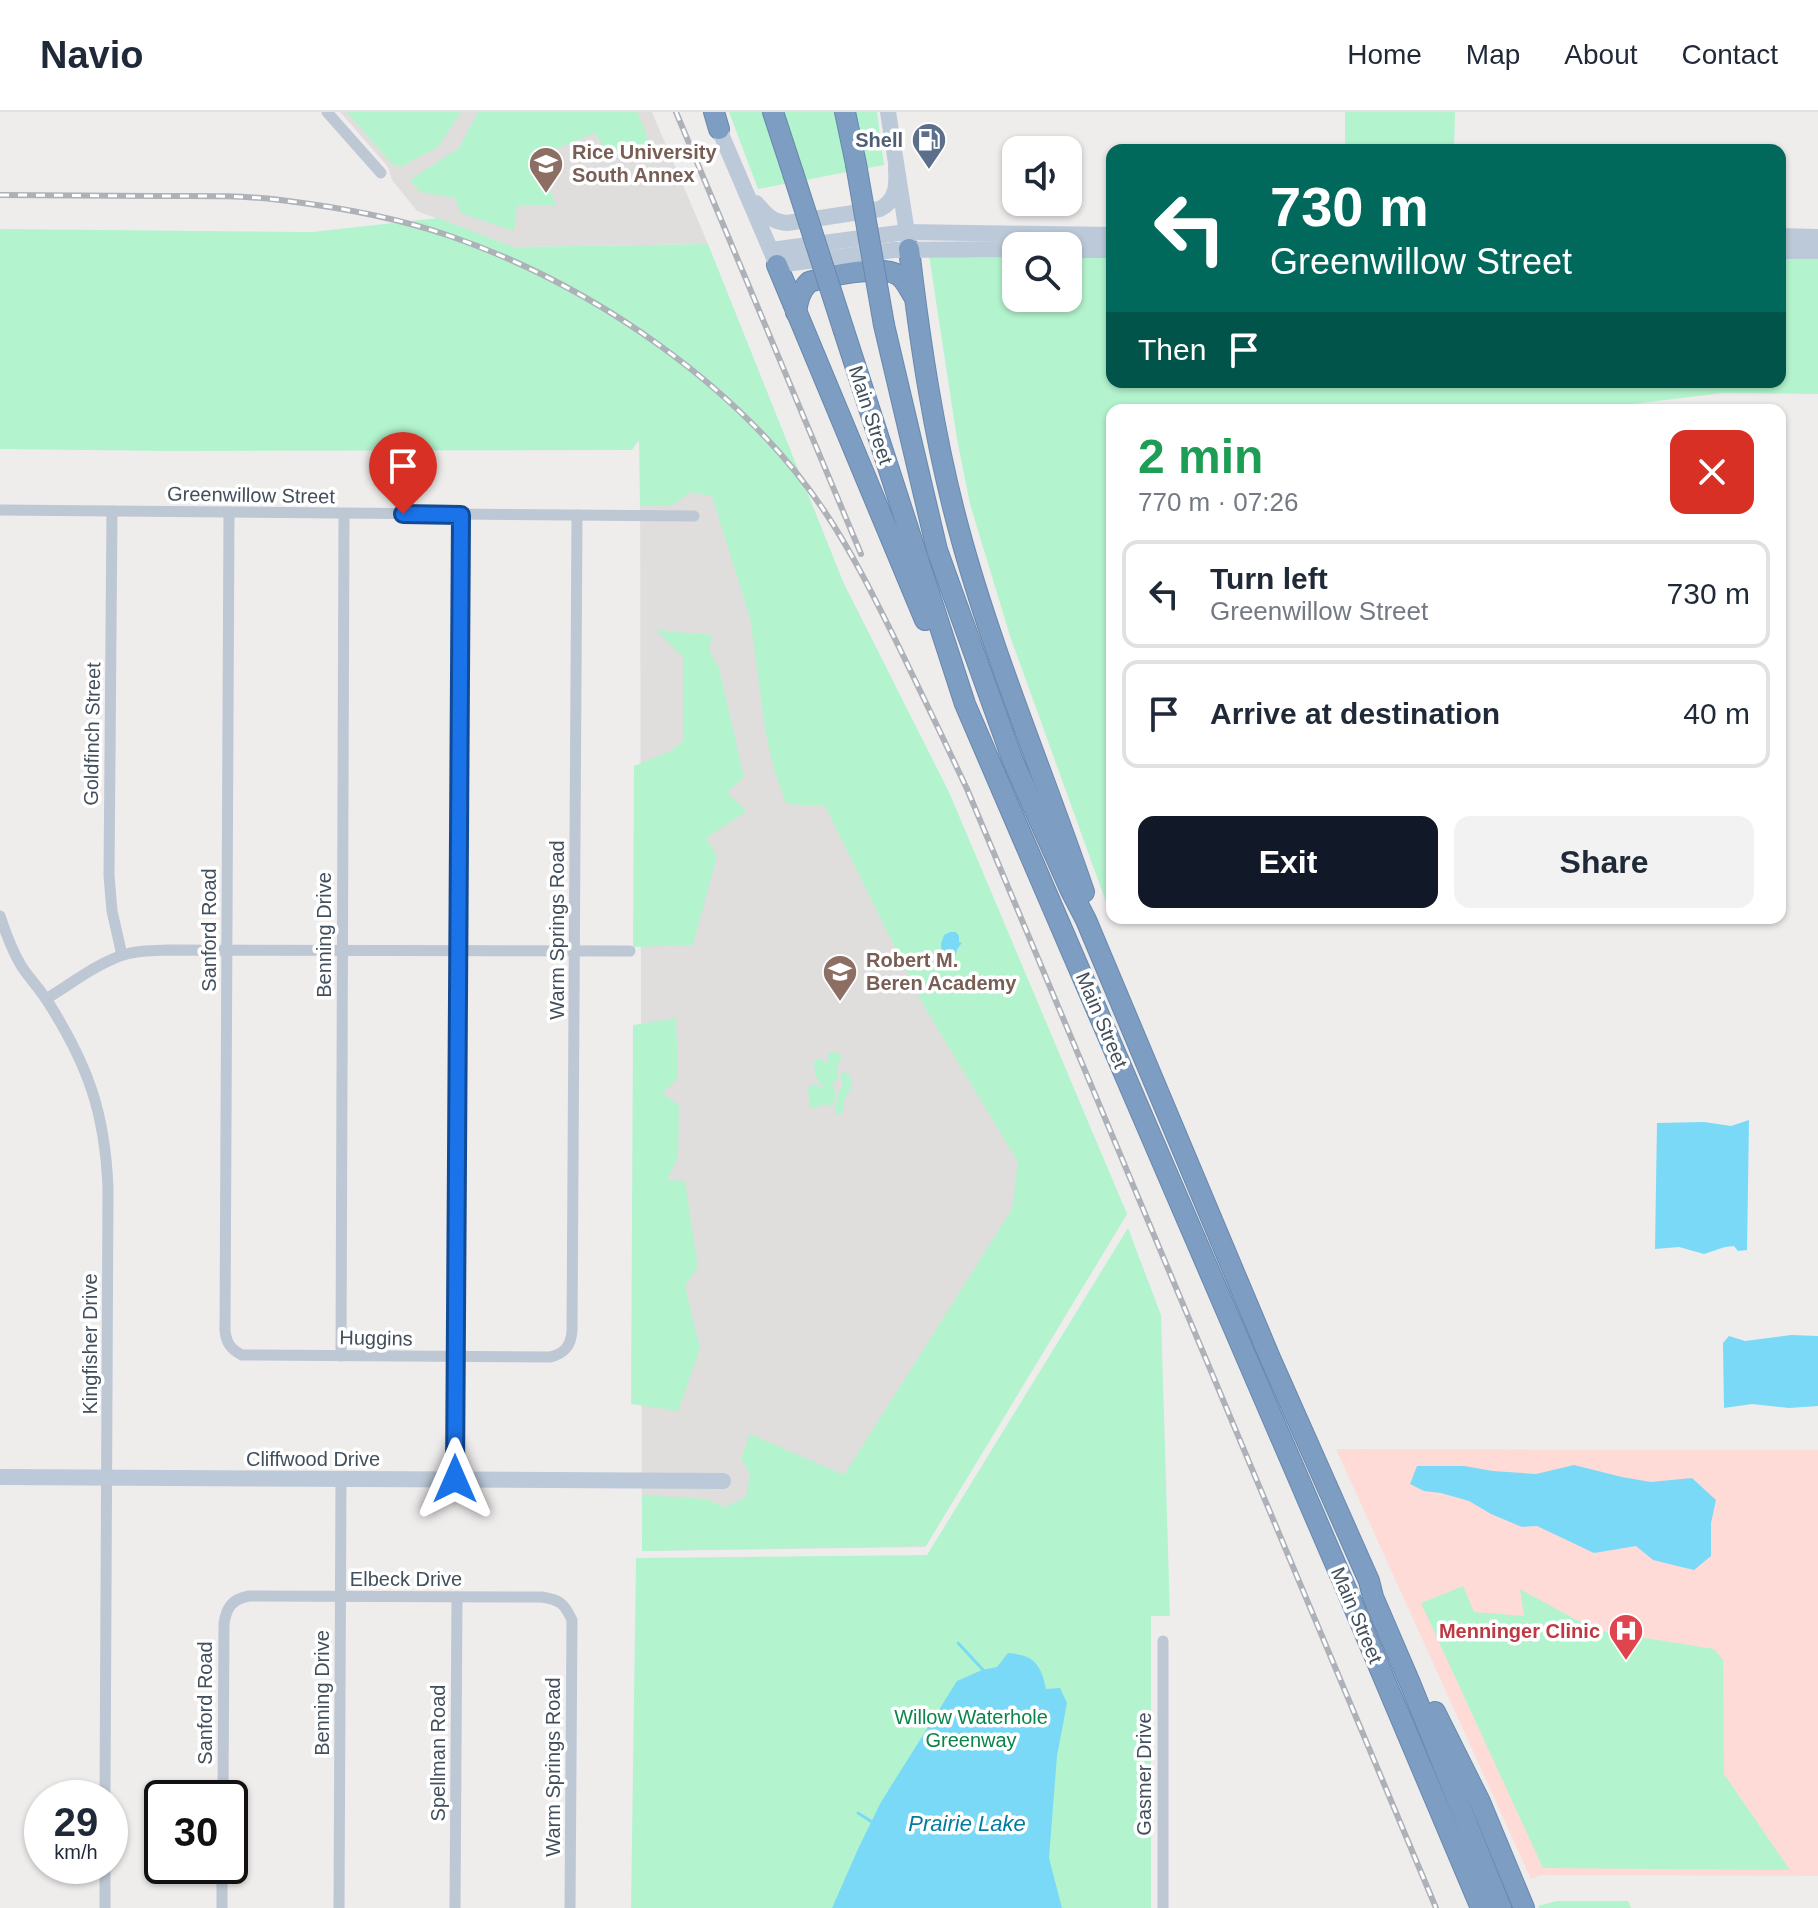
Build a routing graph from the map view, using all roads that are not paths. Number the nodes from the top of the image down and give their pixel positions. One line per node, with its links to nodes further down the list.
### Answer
1 (327, 112): 7 (street)
2 (773, 112): 30 (highway, Main Street, bridge)
3 (845, 112): 32 (highway, Main Street, bridge)
4 (888, 112): 6 (main road)
5 (715, 118): 8 (main road)
6 (896, 168): 8 (main road); 13 (main road)
7 (381, 173)
8 (747, 193): 20 (main road)
9 (1106, 236): 12 (main road)
10 (1786, 236): 11 (main road)
11 (1818, 237)
12 (1082, 238)
13 (908, 240): 14 (main road); 15 (main road); 20 (main road); 21 (highway)
14 (1002, 240)
15 (1002, 248)
16 (1082, 250): 17 (main road)
17 (1106, 250)
18 (1786, 251): 19 (main road)
19 (1818, 251)
20 (774, 258): 22 (highway)
21 (915, 299): 22 (highway); 32 (highway)
22 (796, 312): 30 (highway)
23 (0, 510): 24 (street, Greenwillow Street)
24 (112, 511): 25 (street, Greenwillow Street); 38 (street, Goldfinch Street)
25 (229, 512): 26 (street, Greenwillow Street); 33 (street, Sanford Road)
26 (344, 514): 27 (street, Greenwillow Street); 34 (street, Benning Drive)
27 (461, 515): 28 (street, Greenwillow Street); 35 (street)
28 (577, 515): 29 (street, Greenwillow Street); 36 (street, Warm Springs Road)
29 (694, 516)
30 (975, 728): 49 (highway, Main Street)
31 (0, 916): 39 (street, Kingfisher Drive)
32 (1086, 920): 55 (highway, Main Street)
33 (227, 950): 34 (street); 38 (street); 41 (street, Sanford Road)
34 (342, 950): 35 (street); 42 (street, Benning Drive)
35 (458, 950): 36 (street); 43 (street)
36 (575, 951): 37 (street); 40 (street, Warm Springs Road)
37 (630, 951)
38 (122, 955): 39 (street)
39 (46, 999): 45 (street, Kingfisher Drive)
40 (569, 1345): 43 (street, Huggins)
41 (230, 1347): 42 (street, Huggins)
42 (341, 1356): 43 (street, Huggins)
43 (456, 1357): 47 (street)
44 (0, 1477): 45 (main road, Cliffwood Drive)
45 (107, 1478): 46 (main road, Cliffwood Drive); 56 (street, Kingfisher Drive)
46 (341, 1479): 47 (main road, Cliffwood Drive); 50 (street, Benning Drive)
47 (455, 1479): 48 (main road, Cliffwood Drive)
48 (723, 1481)
49 (1347, 1591): 66 (highway); 67 (highway, Main Street)
50 (340, 1597): 51 (street, Elbeck Drive); 52 (street, Elbeck Drive); 62 (street, Benning Drive)
51 (457, 1597): 53 (street, Elbeck Drive); 63 (street, Spellman Road)
52 (227, 1609): 57 (street, Sanford Road)
53 (572, 1627): 64 (street, Warm Springs Road)
54 (1163, 1641): 65 (street, Gasmer Drive)
55 (1410, 1683): 68 (highway, Main Street); 69 (highway)
56 (105, 1780)
57 (223, 1780)
58 (105, 1884): 60 (street)
59 (222, 1884): 61 (street)
60 (105, 1908)
61 (222, 1908)
62 (339, 1908)
63 (455, 1908)
64 (570, 1908)
65 (1163, 1908)
66 (1466, 1908)
67 (1481, 1908)
68 (1501, 1908)
69 (1524, 1908)

